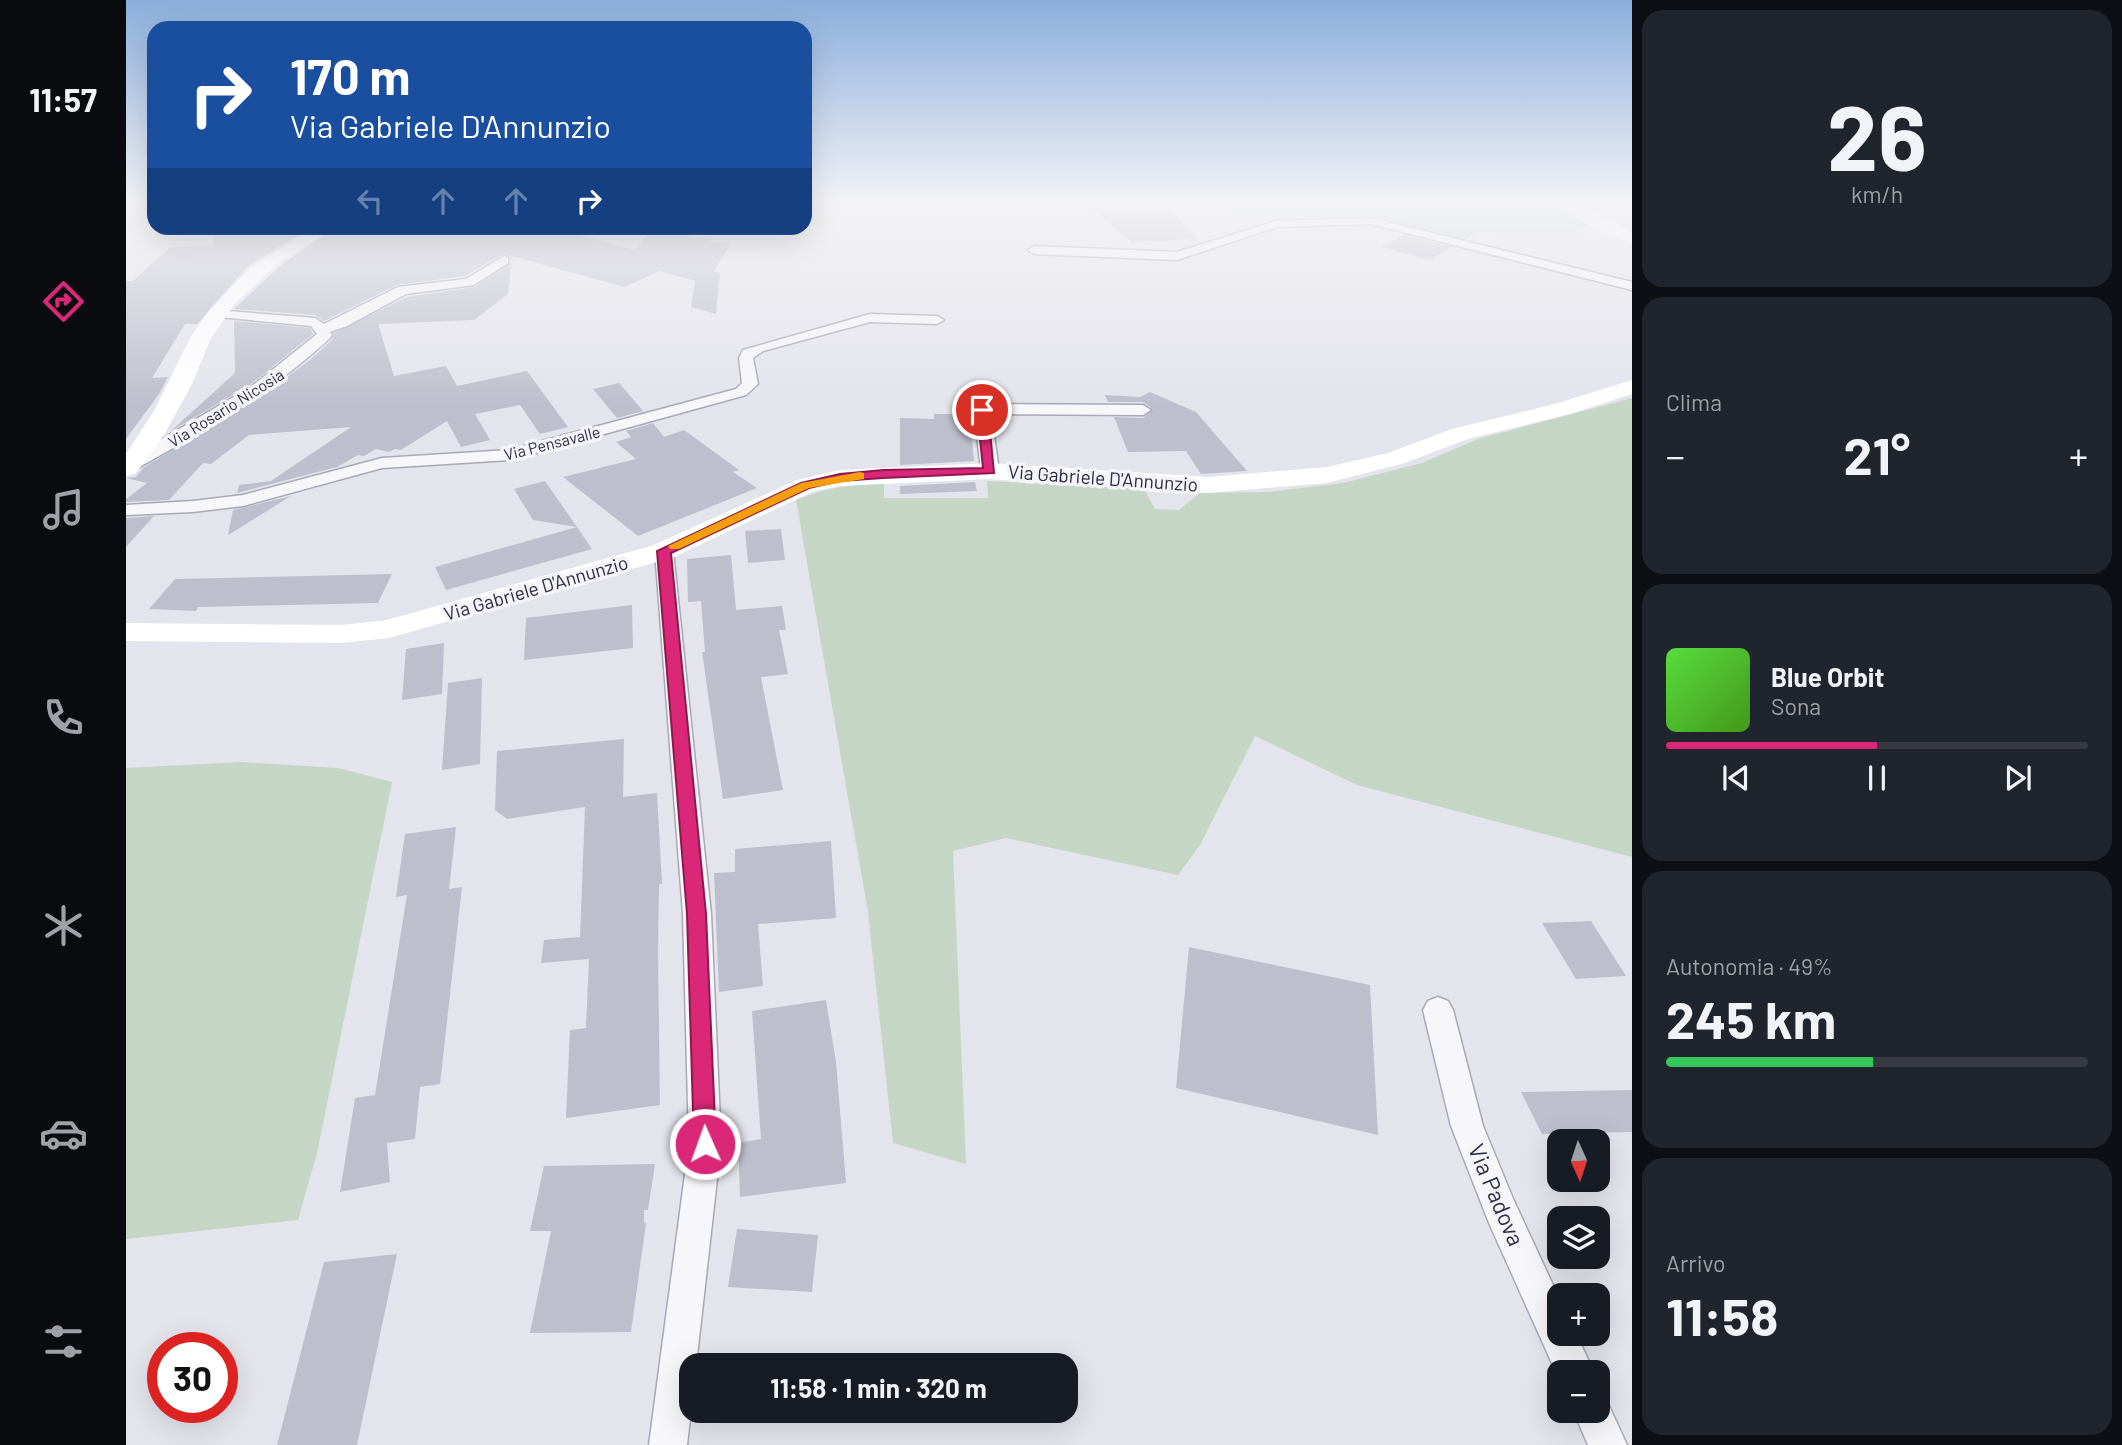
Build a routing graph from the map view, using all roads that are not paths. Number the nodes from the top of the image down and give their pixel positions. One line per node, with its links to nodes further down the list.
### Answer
1 (260, 269): 5 (main road)
2 (486, 269): 7 (street)
3 (1567, 269): 4 (street)
4 (1632, 286)
5 (219, 313): 7 (street); 10 (main road)
6 (937, 320): 12 (street, Via Pensavalle)
7 (321, 330): 10 (street, Via Rosario Nicosia)
8 (1632, 387): 11 (main road, Via Gabriele D'Annunzio)
9 (1143, 410): 11 (street)
10 (128, 467)
11 (989, 471): 13 (main road, Via Gabriele D'Annunzio)
12 (126, 510)
13 (664, 551): 14 (main road, Via Gabriele D'Annunzio); 18 (street)
14 (126, 632)
15 (1438, 1010): 16 (street, Via Padova)
16 (1570, 1360)
17 (1598, 1423): 19 (street)
18 (668, 1445)
19 (1608, 1445)

